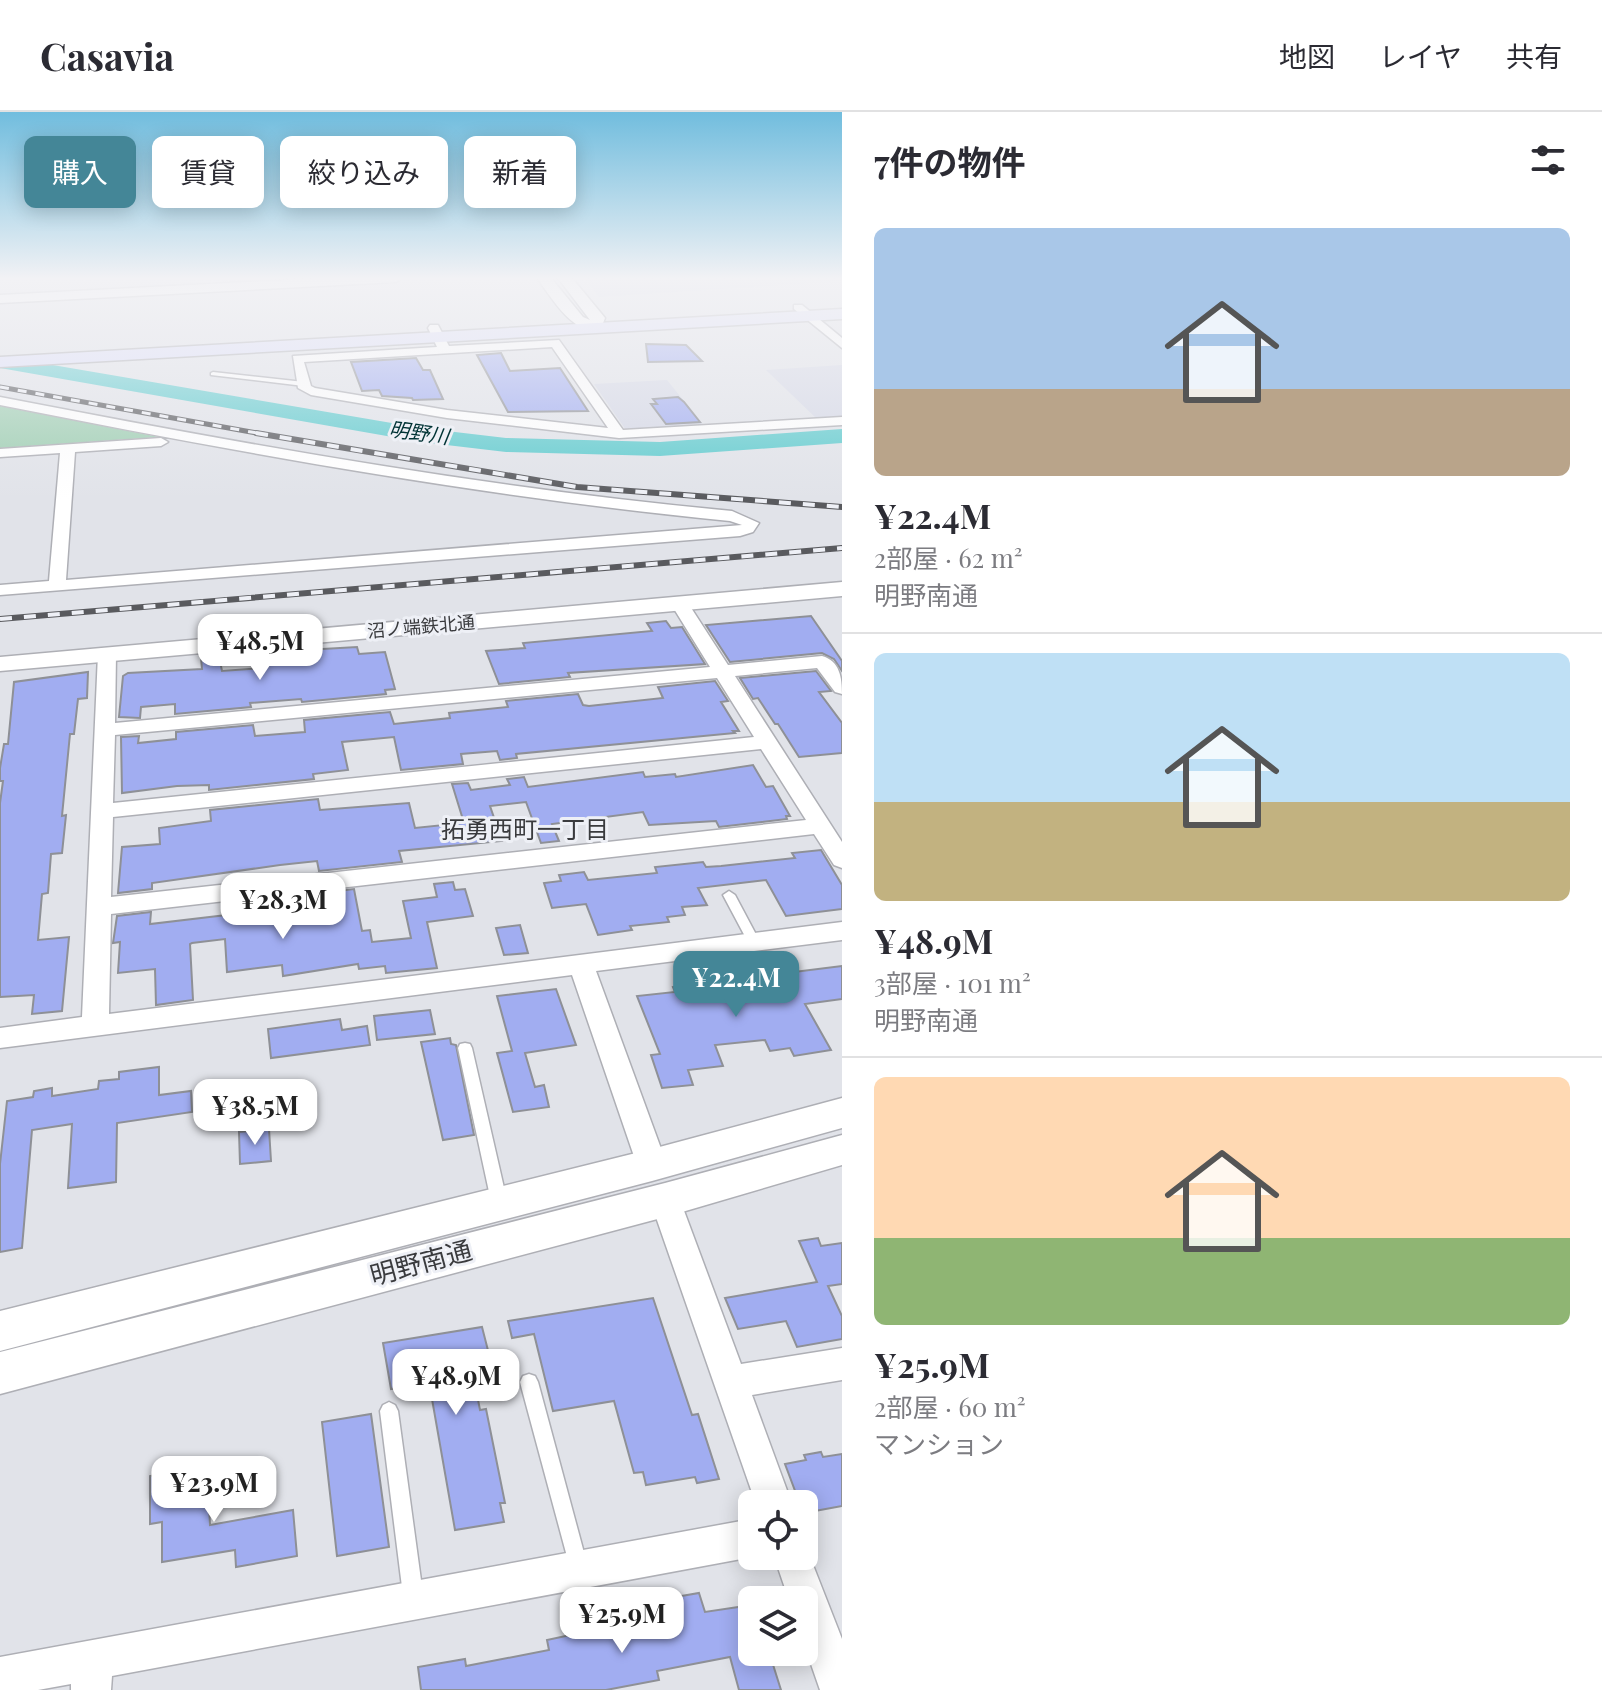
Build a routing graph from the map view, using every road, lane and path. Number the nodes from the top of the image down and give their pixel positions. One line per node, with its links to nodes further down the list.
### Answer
1 (200, 352): 4 (main road)
2 (347, 352): 6 (street)
3 (560, 352): 9 (street)
4 (0, 362)
5 (213, 374): 6 (lane)
6 (304, 384): 9 (street)
7 (0, 401): 10 (street)
8 (842, 421): 9 (street)
9 (619, 434)
10 (195, 439): 11 (street); 13 (street)
11 (68, 448): 12 (street); 13 (street)
12 (0, 453)
13 (57, 586): 15 (street)
14 (842, 589): 16 (street, 沼ノ端鉄北通)
15 (0, 590)
16 (680, 604): 17 (street, 沼ノ端鉄北通); 19 (street)
17 (107, 654): 18 (street, 沼ノ端鉄北通); 21 (street)
18 (0, 664)
19 (723, 672): 20 (street); 21 (street); 22 (street)
20 (842, 688)
21 (104, 730): 23 (street)
22 (767, 742): 23 (street); 24 (street)
23 (102, 811): 27 (street)
24 (821, 826): 25 (street); 27 (street)
25 (842, 860)
26 (729, 895): 29 (lane)
27 (98, 907): 31 (street)
28 (842, 931): 29 (street)
29 (754, 942): 30 (street)
30 (581, 964): 31 (street); 36 (street)
31 (95, 1025): 32 (street)
32 (0, 1038)
33 (465, 1048): 37 (lane)
34 (842, 1113): 36 (street, 明野南通)
35 (842, 1150): 36 (street, 明野南通)
36 (659, 1183): 37 (street, 明野南通); 40 (street, 明野南通); 42 (street)
37 (499, 1204): 38 (street, 明野南通)
38 (0, 1331)
39 (842, 1364): 42 (street)
40 (0, 1373)
41 (529, 1382): 47 (lane)
42 (731, 1382): 44 (street)
43 (389, 1411): 48 (lane)
44 (769, 1490)
45 (738, 1541): 47 (street)
46 (798, 1570): 51 (street)
47 (579, 1571): 48 (street)
48 (414, 1602): 49 (street)
49 (92, 1676): 50 (street)
50 (0, 1677)
51 (840, 1690)

